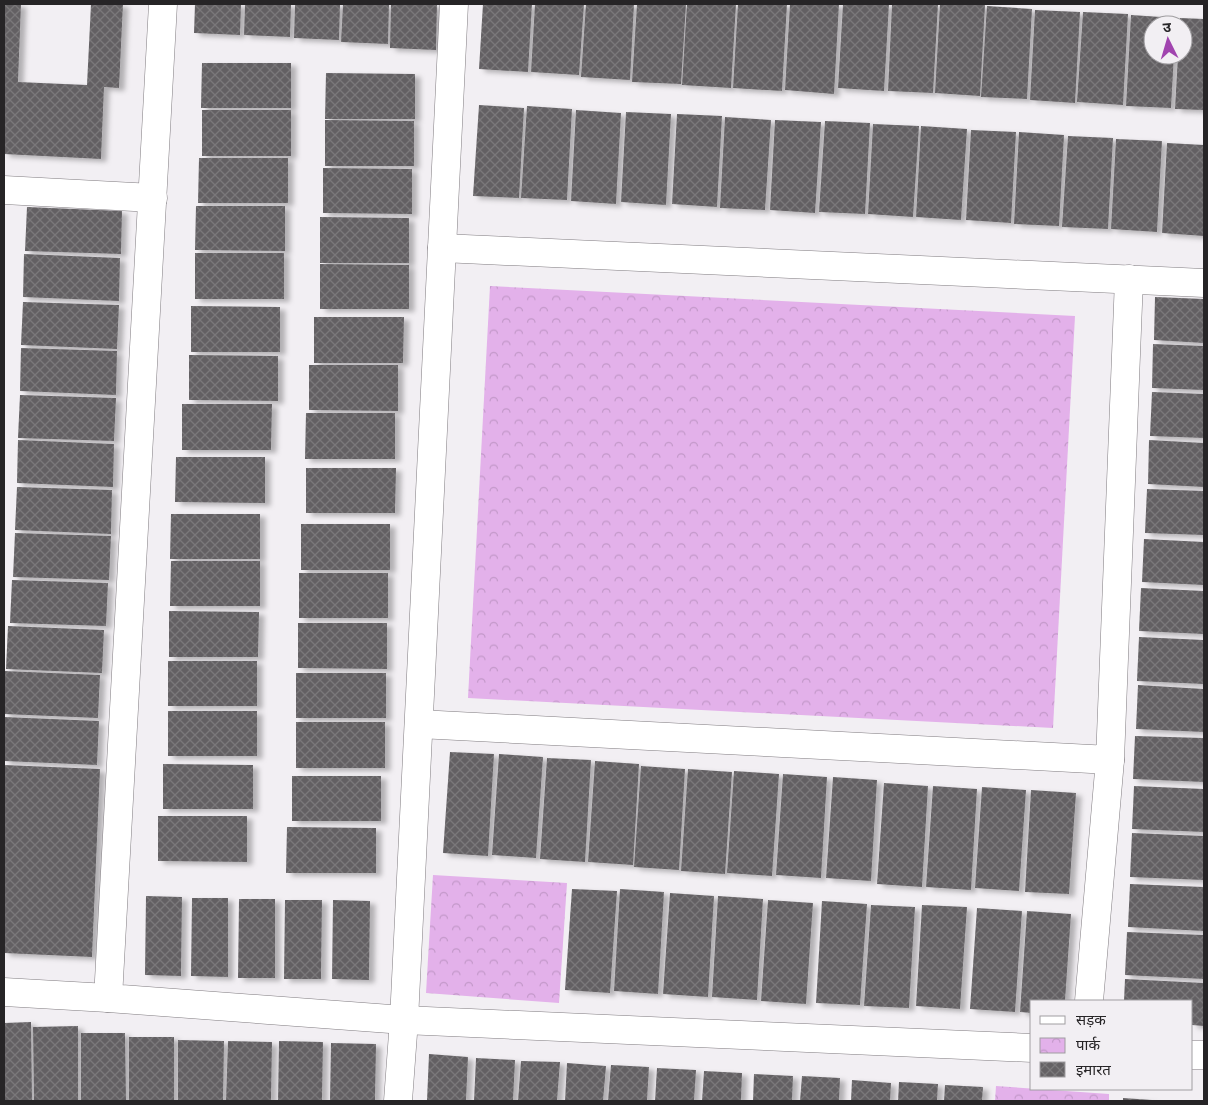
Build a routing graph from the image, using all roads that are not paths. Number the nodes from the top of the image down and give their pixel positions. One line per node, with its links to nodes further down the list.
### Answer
1 (163, 4): 4 (street)
2 (454, 4): 5 (street)
3 (4, 190): 4 (street)
4 (153, 198): 11 (street)
5 (442, 248): 6 (street); 8 (street)
6 (1129, 279): 7 (street); 9 (street)
7 (1204, 283)
8 (419, 724): 9 (street); 13 (street)
9 (1110, 760): 12 (street)
10 (4, 992): 11 (street)
11 (108, 998): 13 (street)
12 (1089, 1000)
13 (404, 1020): 14 (street); 15 (street)
14 (1030, 1048)
15 (398, 1101)

